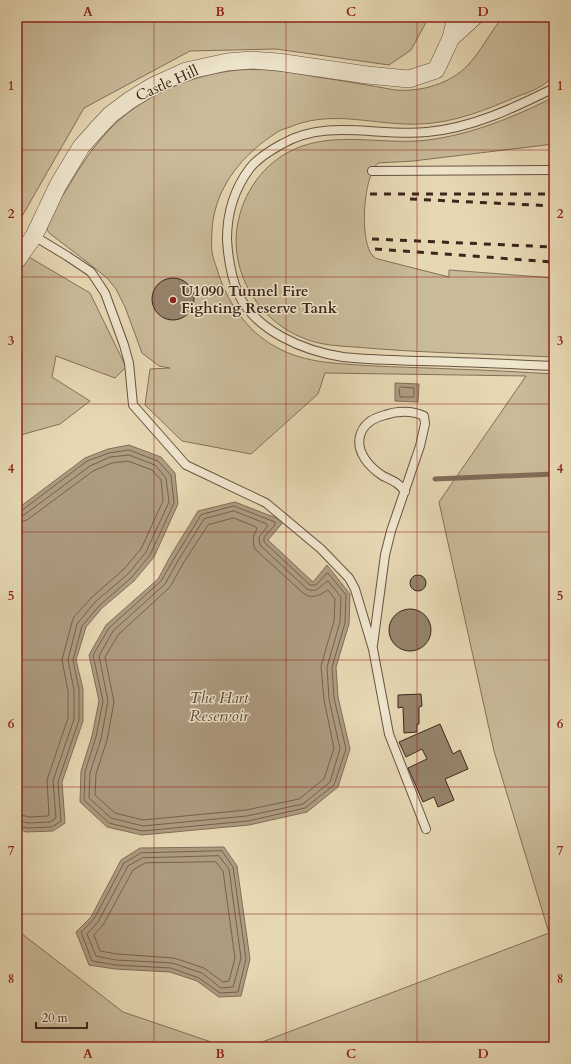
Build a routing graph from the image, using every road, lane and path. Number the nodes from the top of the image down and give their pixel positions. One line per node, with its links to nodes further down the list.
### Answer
1 (456, 17): 3 (street, Castle Hill)
2 (474, 17): 3 (street, Castle Hill)
3 (451, 38): 7 (street, Castle Hill)
4 (554, 88): 9 (lane)
5 (554, 170): 6 (lane)
6 (372, 171)
7 (34, 236): 8 (street, Castle Hill); 11 (lane)
8 (17, 260)
9 (554, 366)
10 (405, 492): 10 (lane); 11 (lane)
11 (373, 648): 12 (lane)
12 (426, 829)

